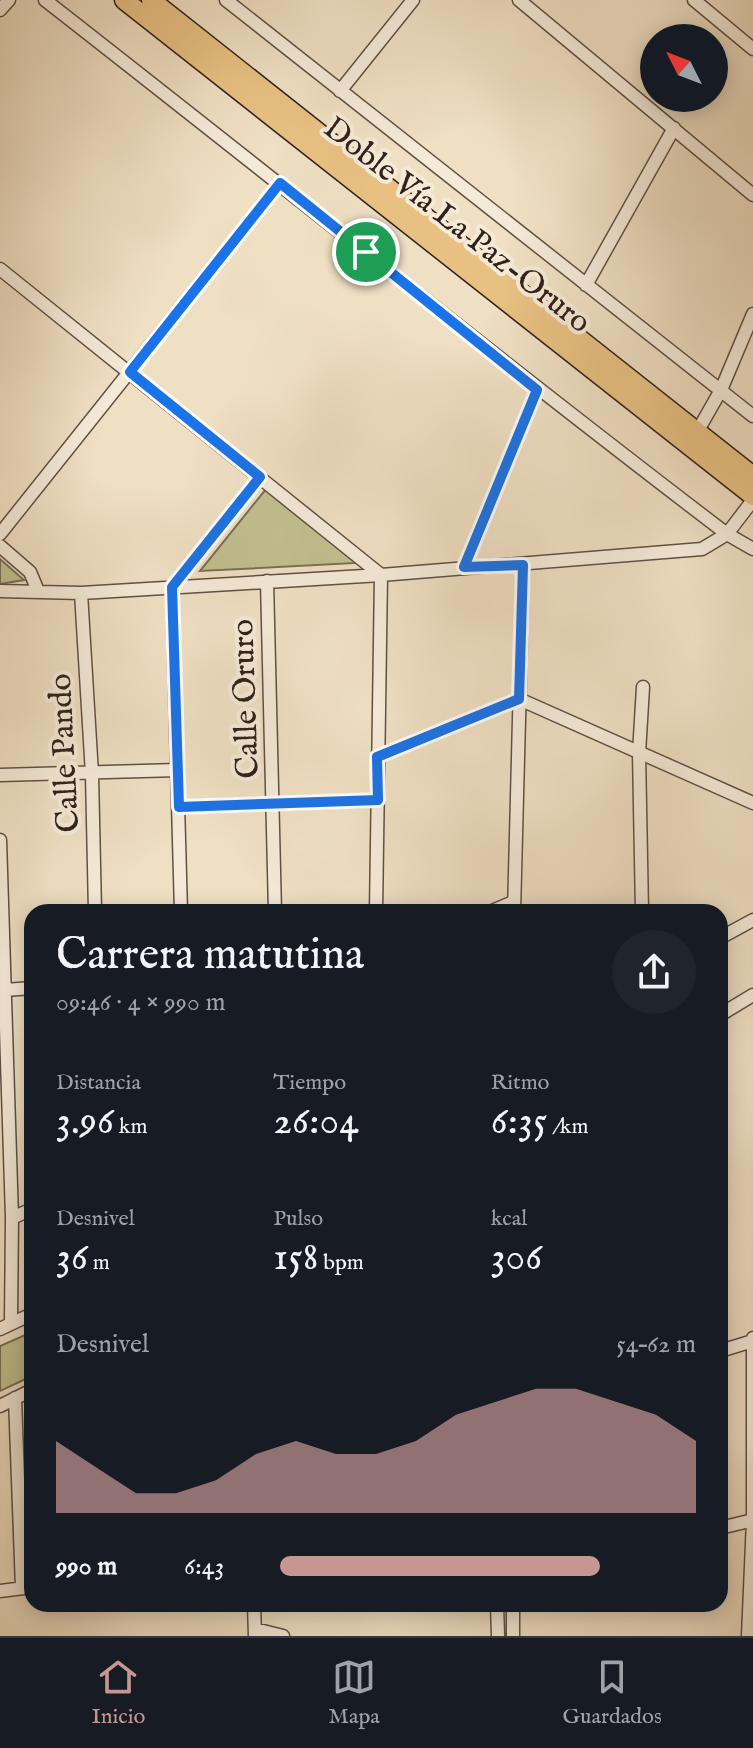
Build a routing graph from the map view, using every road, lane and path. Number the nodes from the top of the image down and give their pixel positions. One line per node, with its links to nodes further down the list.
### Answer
1 (9, 0): 9 (street)
2 (45, 0): 13 (street)
3 (124, 0): 25 (highway, Doble Vía La Paz-Oruro)
4 (151, 0): 22 (highway, Doble Vía La Paz-Oruro)
5 (226, 0): 11 (street)
6 (413, 0): 11 (street)
7 (519, 0): 12 (street)
8 (694, 0): 10 (street)
9 (0, 10)
10 (753, 49)
11 (340, 91): 16 (street)
12 (674, 128): 14 (street); 16 (street)
13 (280, 183): 18 (street); 19 (street)
14 (753, 195)
15 (0, 269): 18 (street)
16 (586, 285): 20 (street)
17 (753, 314): 20 (street)
18 (130, 372): 24 (street); 26 (street)
19 (537, 390): 27 (street); 31 (street)
20 (721, 390): 21 (street); 22 (street)
21 (753, 416)
22 (697, 432): 23 (highway, Doble Vía La Paz-Oruro)
23 (753, 476)
24 (260, 477): 32 (street); 34 (street)
25 (753, 498): 27 (street)
26 (0, 534)
27 (727, 534): 29 (street); 30 (street)
28 (0, 546): 36 (street)
29 (753, 549)
30 (523, 565): 31 (street); 39 (street)
31 (464, 567): 32 (street)
32 (381, 575): 33 (street); 41 (street)
33 (267, 581): 34 (street); 47 (street, Calle Oruro)
34 (172, 587): 37 (street); 42 (street)
35 (0, 591): 36 (street)
36 (38, 591): 37 (street)
37 (81, 593): 43 (street, Calle Pando)
38 (643, 687): 40 (street)
39 (519, 699): 40 (street); 41 (street); 55 (street)
40 (639, 753): 46 (street); 56 (street)
41 (377, 757): 45 (street)
42 (178, 770): 43 (street); 48 (street)
43 (92, 774): 44 (street); 51 (street, Calle Pando)
44 (0, 775)
45 (378, 800): 47 (street); 54 (street)
46 (753, 803)
47 (273, 806): 48 (street); 53 (street, Calle Oruro)
48 (179, 807): 52 (street)
49 (0, 840): 50 (street)
50 (1, 884): 59 (street)
51 (95, 904)
52 (181, 904)
53 (275, 904)
54 (376, 904)
55 (514, 904)
56 (642, 904)
57 (753, 920): 58 (street)
58 (728, 934)
59 (3, 982): 60 (street); 63 (street)
60 (24, 986)
61 (753, 995): 62 (street)
62 (728, 1010)
63 (3, 1062): 64 (street)
64 (6, 1204): 66 (street)
65 (24, 1213): 66 (street)
66 (12, 1218): 67 (street)
67 (6, 1326)
68 (753, 1340): 69 (street); 73 (street)
69 (728, 1348)
70 (24, 1394): 71 (street)
71 (15, 1398): 72 (street); 75 (street)
72 (0, 1406)
73 (753, 1420): 76 (street)
74 (24, 1500): 75 (street)
75 (19, 1502): 78 (street)
76 (753, 1520): 77 (street); 88 (street)
77 (728, 1526)
78 (24, 1556)
79 (24, 1588): 80 (street)
80 (0, 1591)
81 (254, 1612): 84 (street)
82 (497, 1612): 86 (street)
83 (513, 1612): 87 (street)
84 (255, 1632): 85 (street)
85 (283, 1636)
86 (498, 1636)
87 (513, 1636)
88 (748, 1636)

